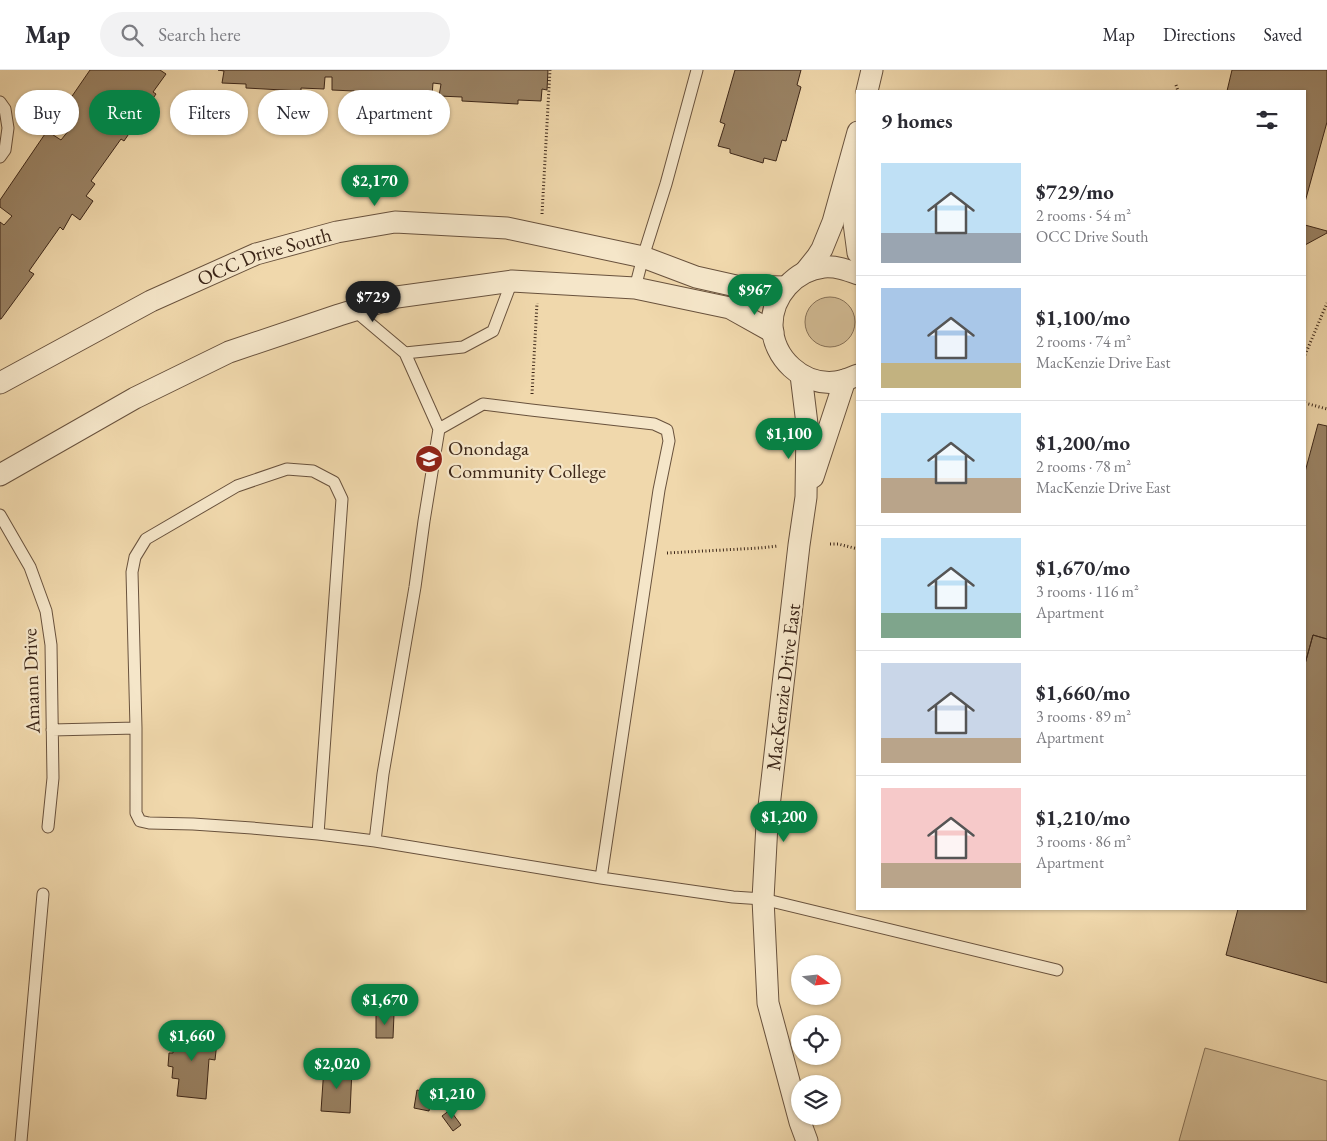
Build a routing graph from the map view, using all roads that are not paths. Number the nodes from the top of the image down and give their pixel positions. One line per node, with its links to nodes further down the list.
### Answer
1 (697, 70): 9 (lane)
2 (872, 70): 3 (street)
3 (867, 90)
4 (0, 102): 6 (lane)
5 (856, 138): 10 (street)
6 (0, 157)
7 (856, 164): 8 (street)
8 (856, 238)
9 (643, 257): 13 (lane); 14 (street, OCC Drive South); 20 (street, OCC Drive South)
10 (805, 272): 11 (street); 14 (street)
11 (856, 273)
12 (512, 281): 13 (street); 15 (street); 17 (lane)
13 (635, 288): 16 (street)
14 (786, 288): 16 (street)
15 (354, 310): 17 (lane); 22 (street)
16 (773, 332): 18 (street)
17 (405, 353): 21 (lane)
18 (801, 375): 19 (street); 23 (street, MacKenzie Drive East)
19 (851, 378): 23 (street, MacKenzie Drive East)
20 (0, 383)
21 (439, 429): 29 (lane); 30 (lane)
22 (0, 475)
23 (806, 497): 32 (street, MacKenzie Drive East)
24 (0, 515): 26 (lane, Amann Drive)
25 (136, 728): 26 (lane); 28 (lane); 28 (lane)
26 (52, 730): 27 (lane, Amann Drive)
27 (48, 827)
28 (318, 834): 29 (lane)
29 (375, 841): 30 (lane)
30 (601, 878): 32 (lane)
31 (43, 894): 34 (lane)
32 (763, 899): 33 (lane); 35 (street, MacKenzie Drive East)
33 (1057, 970)
34 (21, 1141)
35 (807, 1141)

